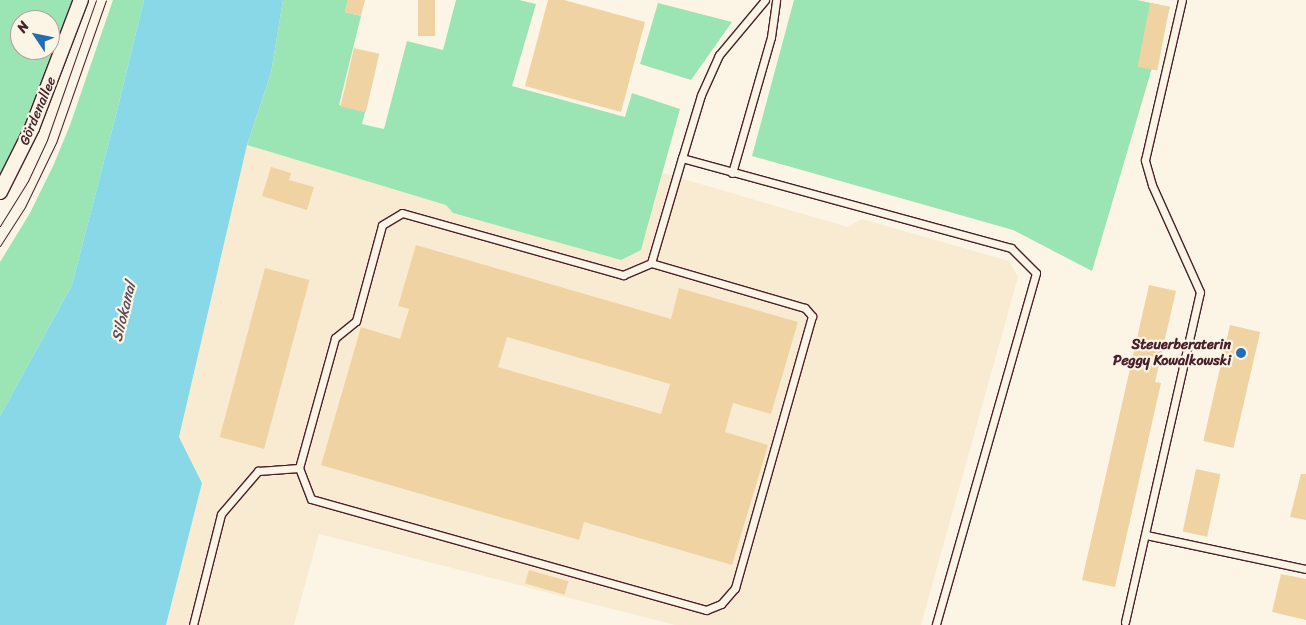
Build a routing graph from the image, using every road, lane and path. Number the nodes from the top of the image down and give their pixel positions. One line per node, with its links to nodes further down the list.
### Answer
1 (81, 0): 7 (street, Gördenallee)
2 (765, 0): 5 (lane)
3 (776, 0): 6 (lane)
4 (1182, 0): 10 (lane)
5 (682, 158): 6 (lane); 8 (lane)
6 (732, 173): 14 (lane)
7 (0, 192)
8 (651, 263): 9 (lane); 9 (lane)
9 (299, 468): 13 (lane)
10 (1146, 535): 11 (lane); 12 (lane)
11 (1306, 569)
12 (1125, 622)
13 (193, 625)
14 (936, 625)

